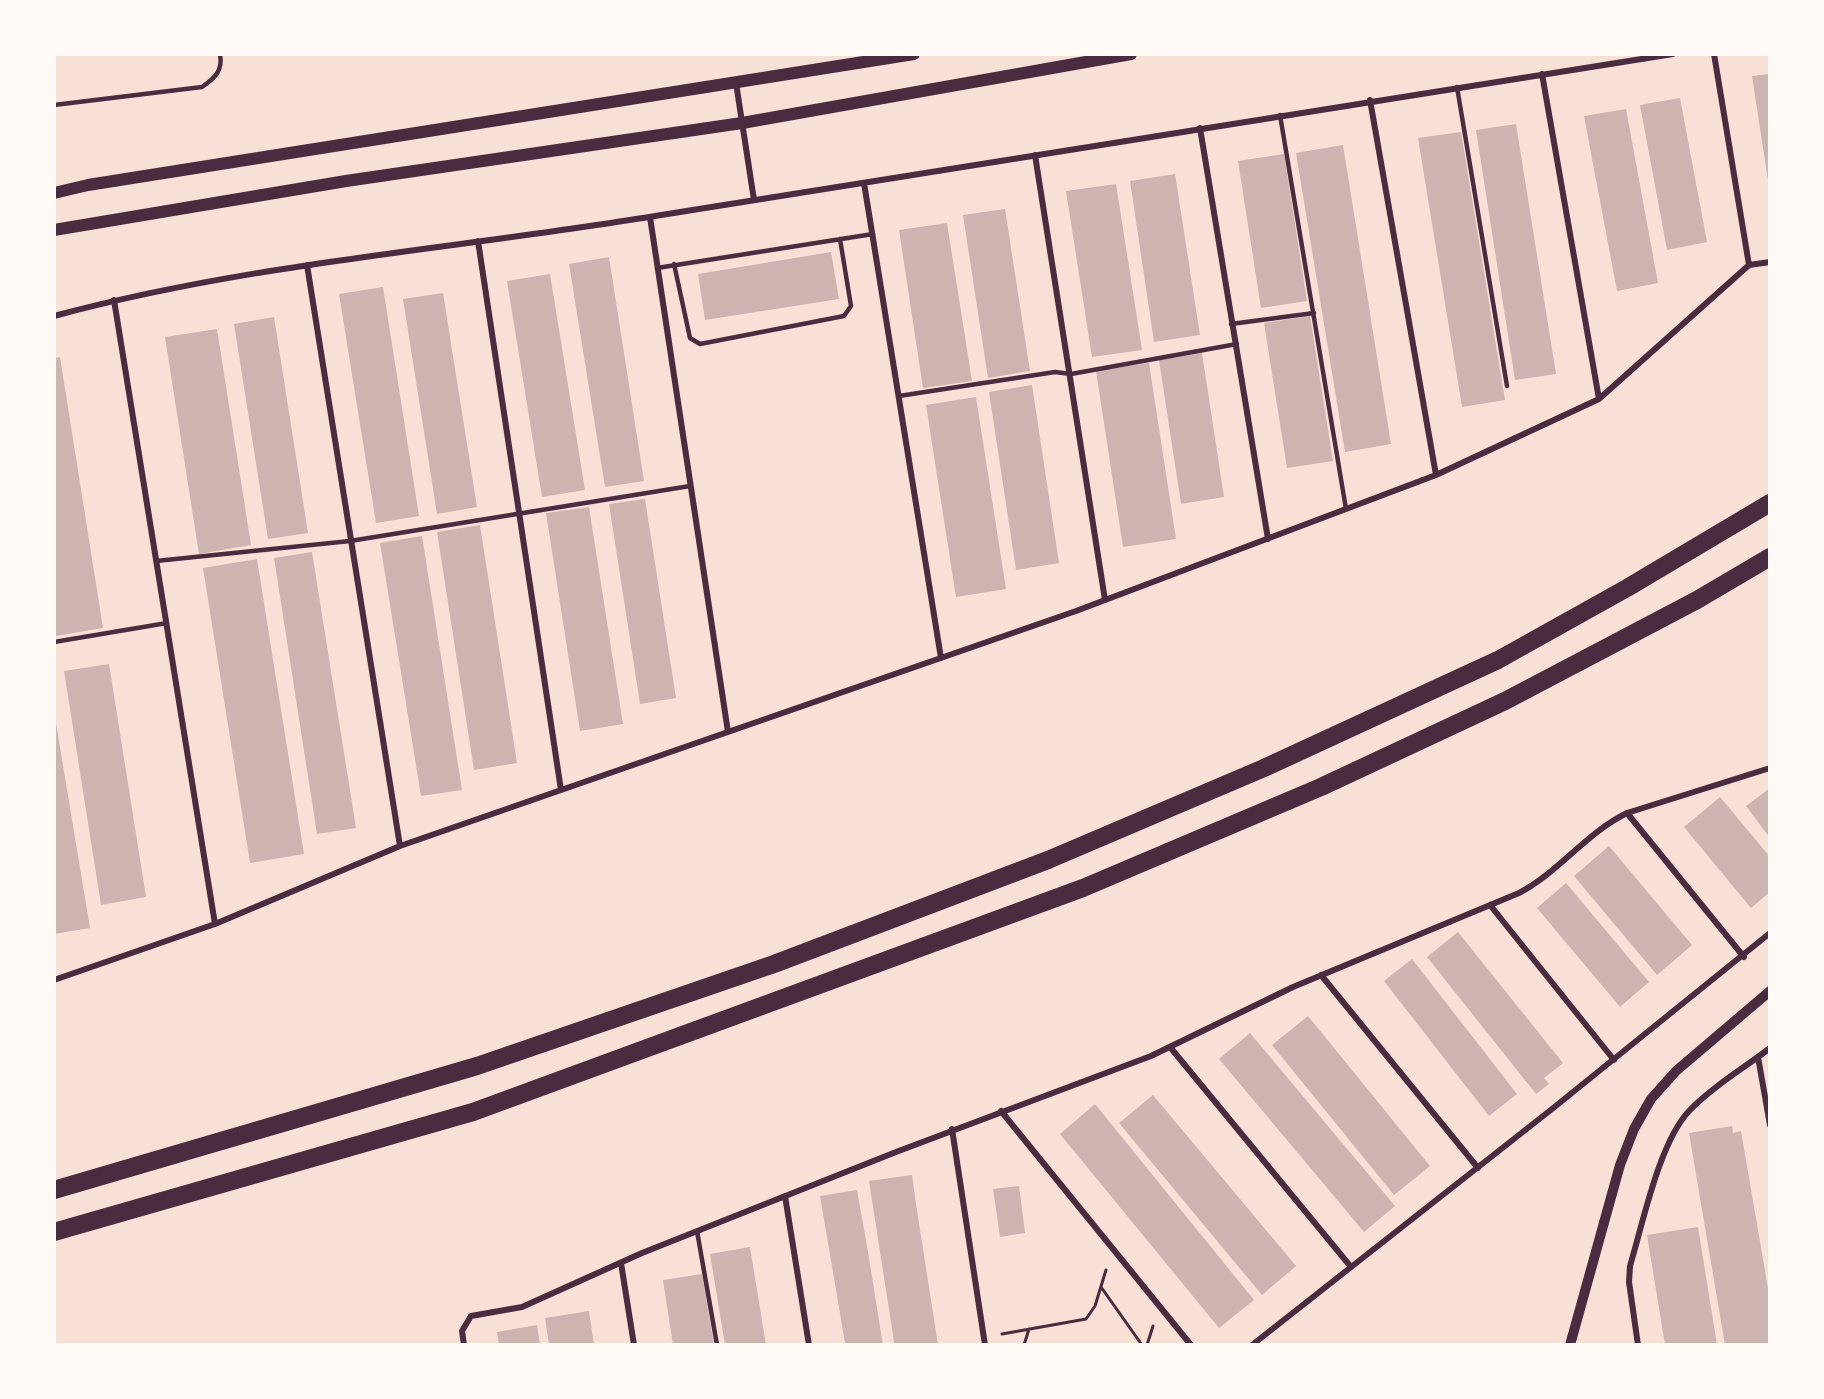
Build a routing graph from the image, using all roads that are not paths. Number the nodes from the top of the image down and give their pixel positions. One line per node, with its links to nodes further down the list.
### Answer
1 (220, 54): 10 (lane)
2 (914, 54): 7 (main road)
3 (1131, 54): 12 (main road)
4 (1673, 54): 6 (street)
5 (1714, 54): 25 (street)
6 (1542, 74): 8 (street); 36 (street)
7 (736, 83): 12 (street); 16 (main road)
8 (1457, 87): 9 (street); 34 (lane)
9 (1370, 100): 11 (street); 37 (street)
10 (54, 105)
11 (1280, 115): 13 (street); 29 (lane)
12 (742, 123): 17 (street); 19 (main road)
13 (1200, 128): 14 (street); 31 (street)
14 (1035, 154): 15 (street); 33 (street)
15 (864, 183): 17 (street); 20 (street)
16 (54, 193)
17 (754, 200): 18 (street)
18 (650, 217): 22 (street); 27 (street)
19 (54, 230)
20 (873, 234): 21 (lane); 35 (street)
21 (840, 239): 24 (lane); 24 (lane)
22 (478, 242): 26 (street); 41 (street)
23 (1770, 262): 25 (street)
24 (674, 264): 27 (lane)
25 (1749, 264): 36 (street)
26 (307, 265): 28 (street); 43 (street)
27 (657, 268): 38 (street)
28 (114, 300): 30 (street); 45 (street)
29 (1314, 313): 31 (lane); 40 (lane)
30 (54, 316)
31 (1232, 324): 32 (street)
32 (1237, 344): 33 (lane); 42 (street)
33 (1071, 374): 35 (lane); 46 (street)
34 (1507, 386)
35 (899, 396): 49 (street)
36 (1599, 399): 37 (street)
37 (1436, 475): 40 (street)
38 (690, 486): 41 (lane); 50 (street)
39 (1770, 503): 70 (highway)
40 (1347, 509): 42 (street)
41 (517, 512): 43 (lane); 52 (street)
42 (1268, 539): 46 (street)
43 (350, 541): 45 (lane); 54 (street)
44 (1770, 557): 73 (highway)
45 (156, 561): 47 (street)
46 (1105, 600): 49 (street)
47 (167, 623): 48 (lane); 56 (street)
48 (54, 642)
49 (941, 658): 50 (street)
50 (728, 732): 52 (street)
51 (1770, 768): 53 (street)
52 (561, 790): 54 (street)
53 (1627, 813): 55 (street); 58 (street)
54 (400, 846): 56 (street)
55 (1490, 905): 59 (street); 65 (street)
56 (216, 924): 60 (street)
57 (1770, 933): 58 (street)
58 (1744, 957): 65 (street)
59 (1322, 975): 62 (street); 69 (street)
60 (54, 980)
61 (1770, 991): 83 (street)
62 (1170, 1047): 66 (street); 75 (street)
63 (1770, 1048): 64 (street)
64 (1758, 1058): 67 (street); 84 (street)
65 (1614, 1060): 69 (street)
66 (1001, 1111): 68 (street); 81 (street)
67 (1770, 1125)
68 (952, 1129): 71 (street); 80 (street)
69 (1478, 1168): 75 (street)
70 (54, 1190)
71 (785, 1196): 72 (street); 79 (street)
72 (697, 1231): 74 (street); 78 (lane)
73 (54, 1232)
74 (621, 1263): 76 (street); 77 (street)
75 (1351, 1267): 82 (street)
76 (464, 1345)
77 (633, 1345)
78 (717, 1345)
79 (809, 1345)
80 (985, 1345)
81 (1191, 1345)
82 (1252, 1345)
83 (1570, 1345)
84 (1638, 1345)

